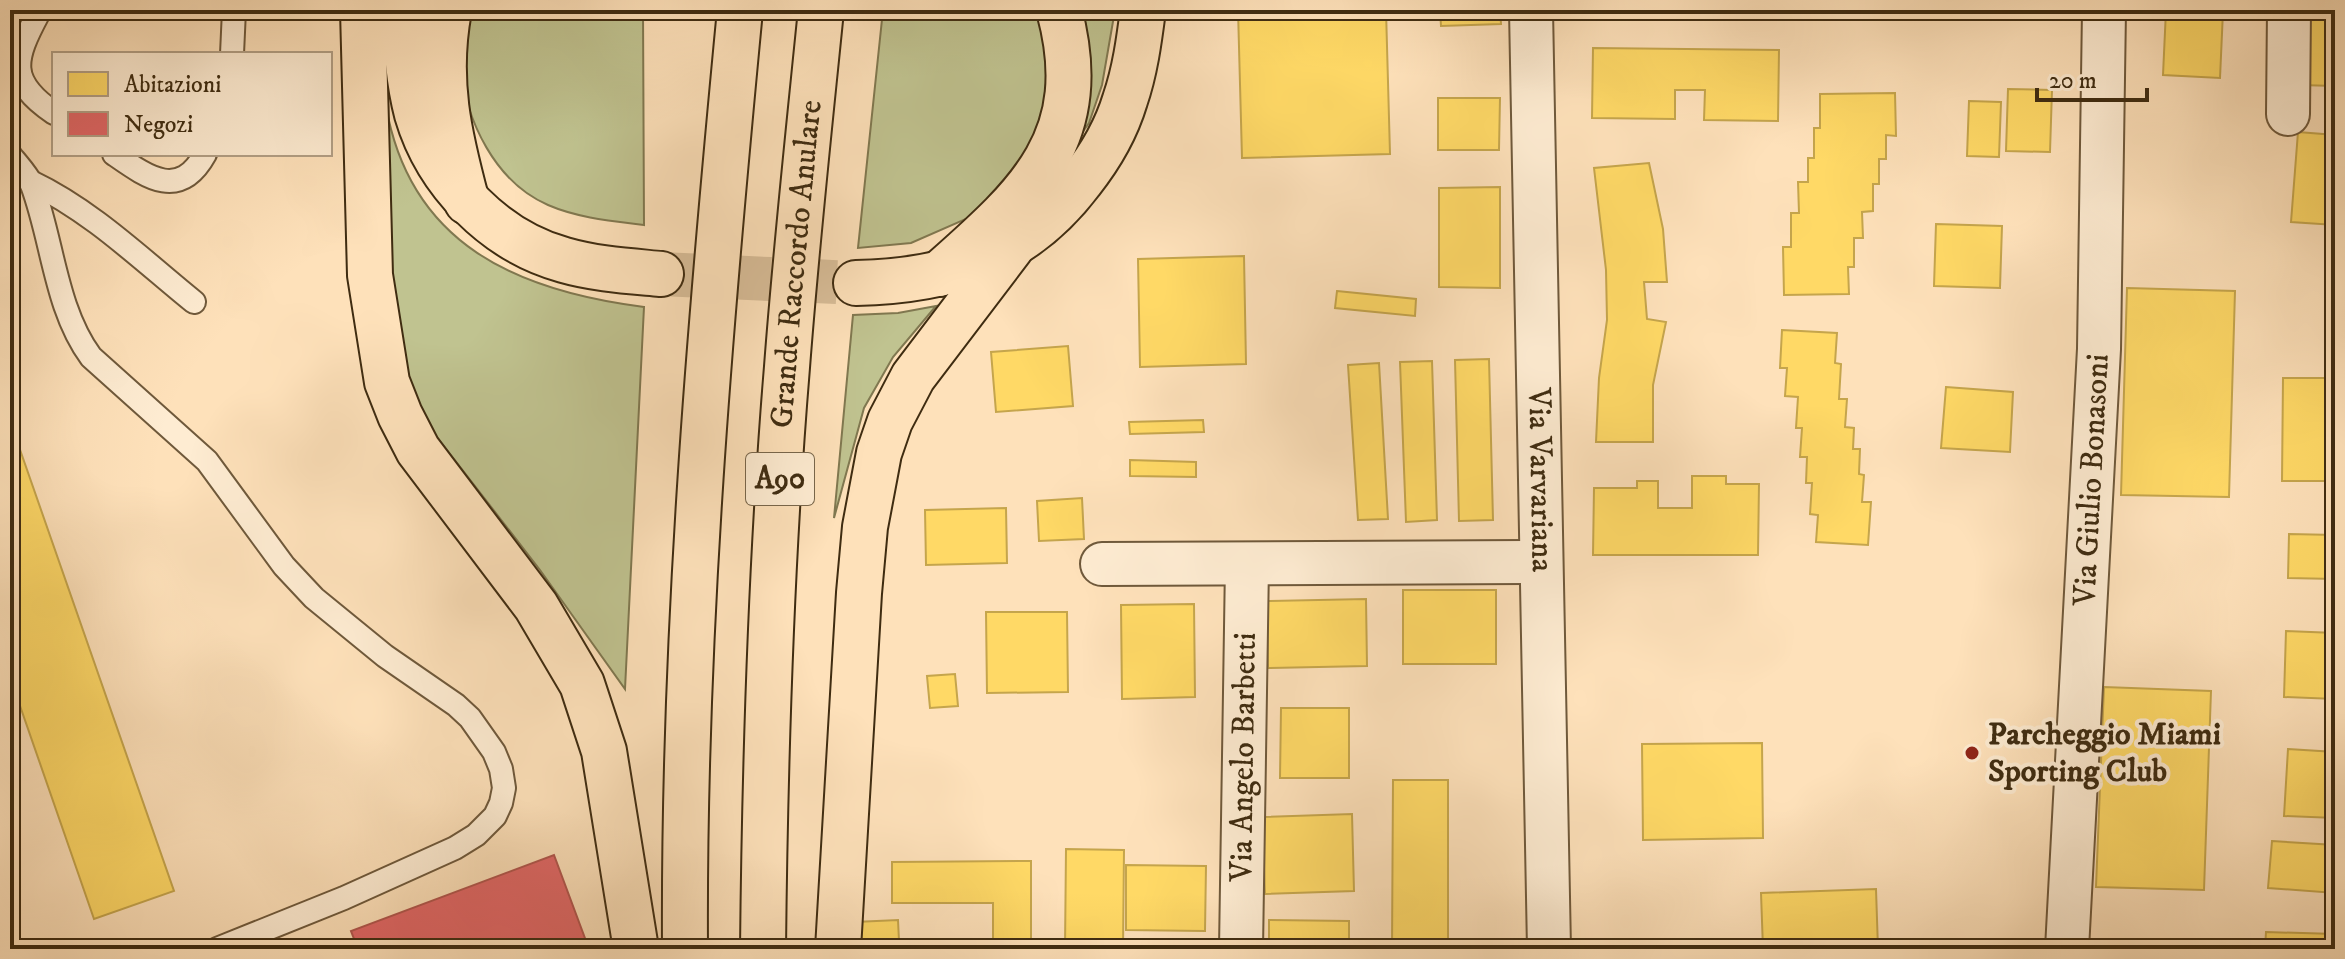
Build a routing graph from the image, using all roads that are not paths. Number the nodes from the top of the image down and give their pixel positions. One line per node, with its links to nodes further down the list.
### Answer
1 (234, 10): 13 (lane)
2 (363, 10): 30 (main road)
3 (404, 10): 20 (main road)
4 (449, 10): 20 (main road)
5 (740, 10): 31 (main road, A90)
6 (821, 10): 32 (main road, Grande Raccordo Anulare / A90)
7 (1059, 10): 23 (main road)
8 (1143, 10): 21 (main road)
9 (1531, 10): 26 (street, Via Varvariana)
10 (2104, 10): 36 (street, Via Giulio Bonasoni)
11 (2289, 10): 15 (street)
12 (38, 14): 14 (lane)
13 (232, 52)
14 (52, 111)
15 (2288, 114)
16 (10, 155): 19 (lane)
17 (117, 156): 18 (lane)
18 (204, 156)
19 (31, 182): 25 (lane); 29 (lane)
20 (467, 202): 22 (main road)
21 (1011, 248): 23 (main road); 33 (main road)
22 (661, 274)
23 (939, 274): 24 (main road)
24 (856, 283)
25 (194, 302)
26 (1541, 562): 28 (street); 35 (street, Via Varvariana)
27 (1102, 564): 28 (street)
28 (1247, 564): 34 (street, Via Angelo Barbetti)
29 (217, 949)
30 (636, 949)
31 (685, 949)
32 (763, 949)
33 (838, 949)
34 (1241, 949)
35 (1549, 949)
36 (2067, 949)

